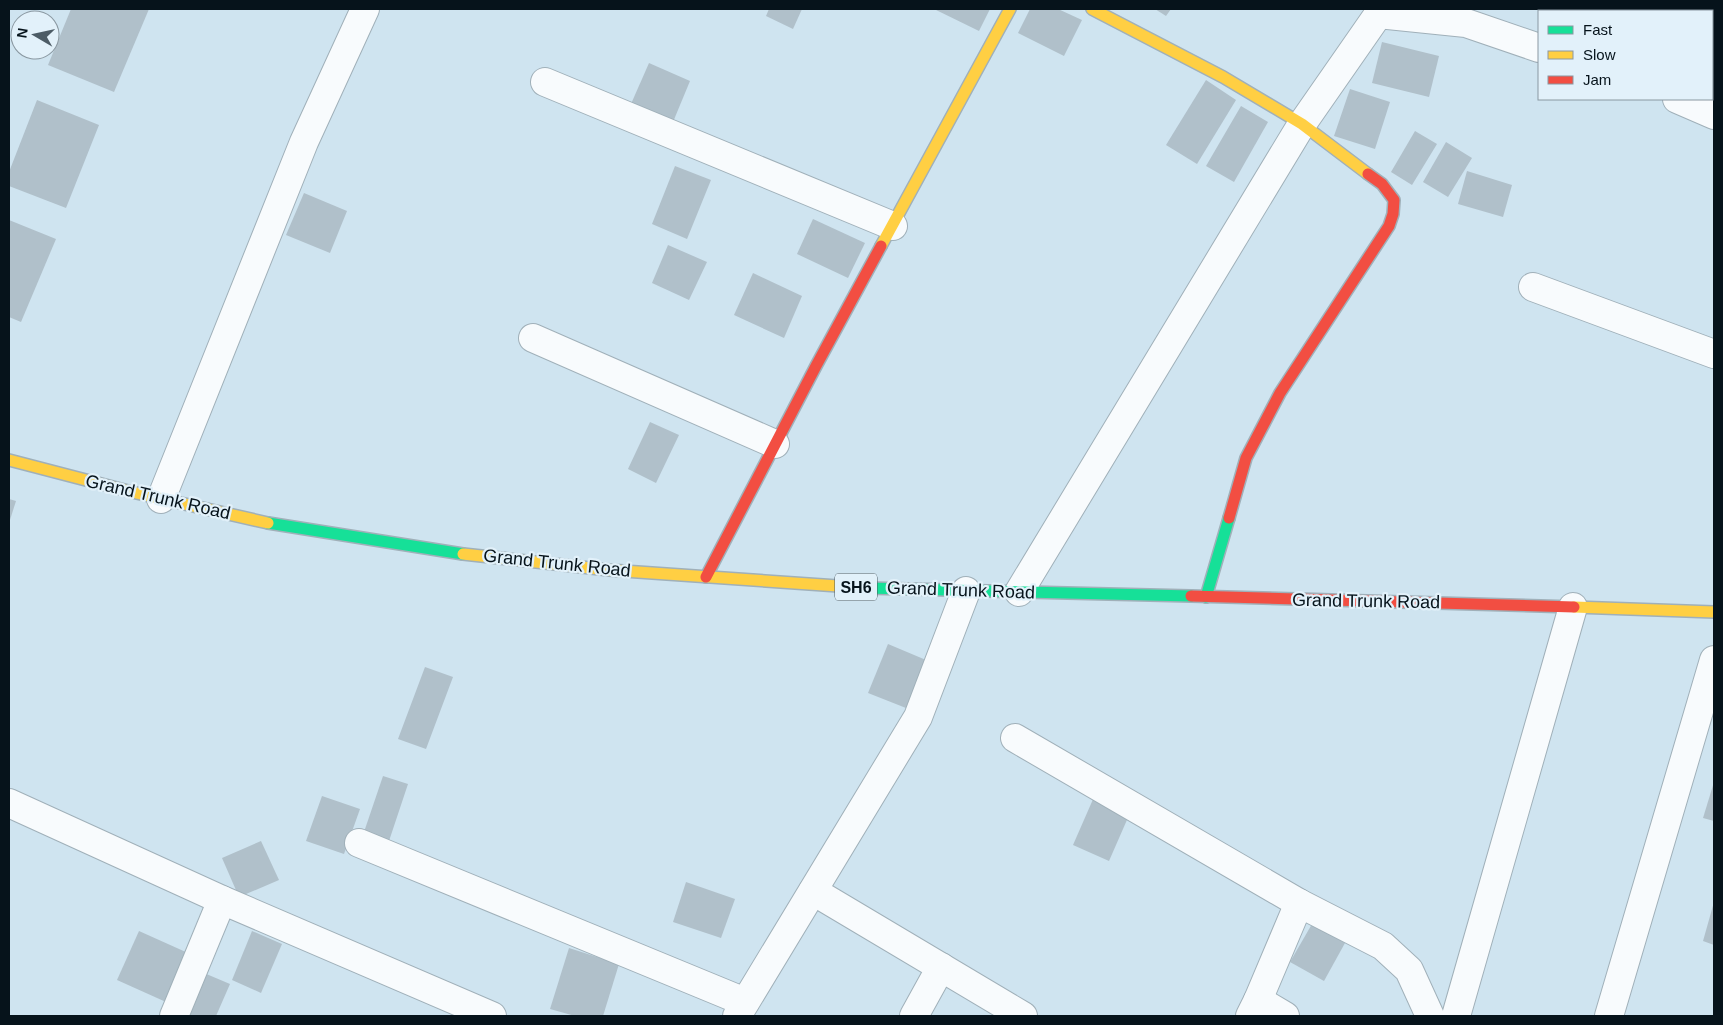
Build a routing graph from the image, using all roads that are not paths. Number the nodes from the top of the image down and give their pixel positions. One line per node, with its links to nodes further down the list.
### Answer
1 (365, 9): 16 (street)
2 (1010, 9): 10 (main road)
3 (1092, 9): 9 (main road)
4 (1380, 11): 5 (street); 9 (street)
5 (1538, 48)
6 (545, 82): 10 (street)
7 (1679, 100): 8 (street)
8 (1714, 115)
9 (1302, 124): 19 (street); 20 (main road)
10 (893, 226): 14 (main road)
11 (1533, 287): 13 (street)
12 (533, 338): 14 (street)
13 (1714, 354)
14 (775, 444): 17 (main road)
15 (9, 460): 16 (main road, Grand Trunk Road / SH6)
16 (161, 498): 17 (main road, Grand Trunk Road / SH6)
17 (706, 577): 18 (main road, Grand Trunk Road / SH6)
18 (966, 591): 19 (main road, Grand Trunk Road / SH6); 27 (street)
19 (1019, 592): 20 (main road, Grand Trunk Road / SH6)
20 (1206, 597): 21 (main road, Grand Trunk Road / SH6)
21 (1573, 607): 22 (main road, Grand Trunk Road / SH6); 39 (street)
22 (1714, 612)
23 (1714, 660): 40 (street)
24 (1015, 738): 29 (street)
25 (9, 803): 28 (street)
26 (358, 843): 32 (street)
27 (813, 891): 30 (street); 32 (street)
28 (222, 900): 33 (street); 34 (street)
29 (1299, 903): 31 (street); 38 (street)
30 (941, 968): 35 (street); 36 (street)
31 (1254, 1008): 37 (street)
32 (741, 1009)
33 (174, 1016)
34 (492, 1016)
35 (914, 1016)
36 (1023, 1016)
37 (1285, 1016)
38 (1430, 1016)
39 (1456, 1016)
40 (1608, 1016)

